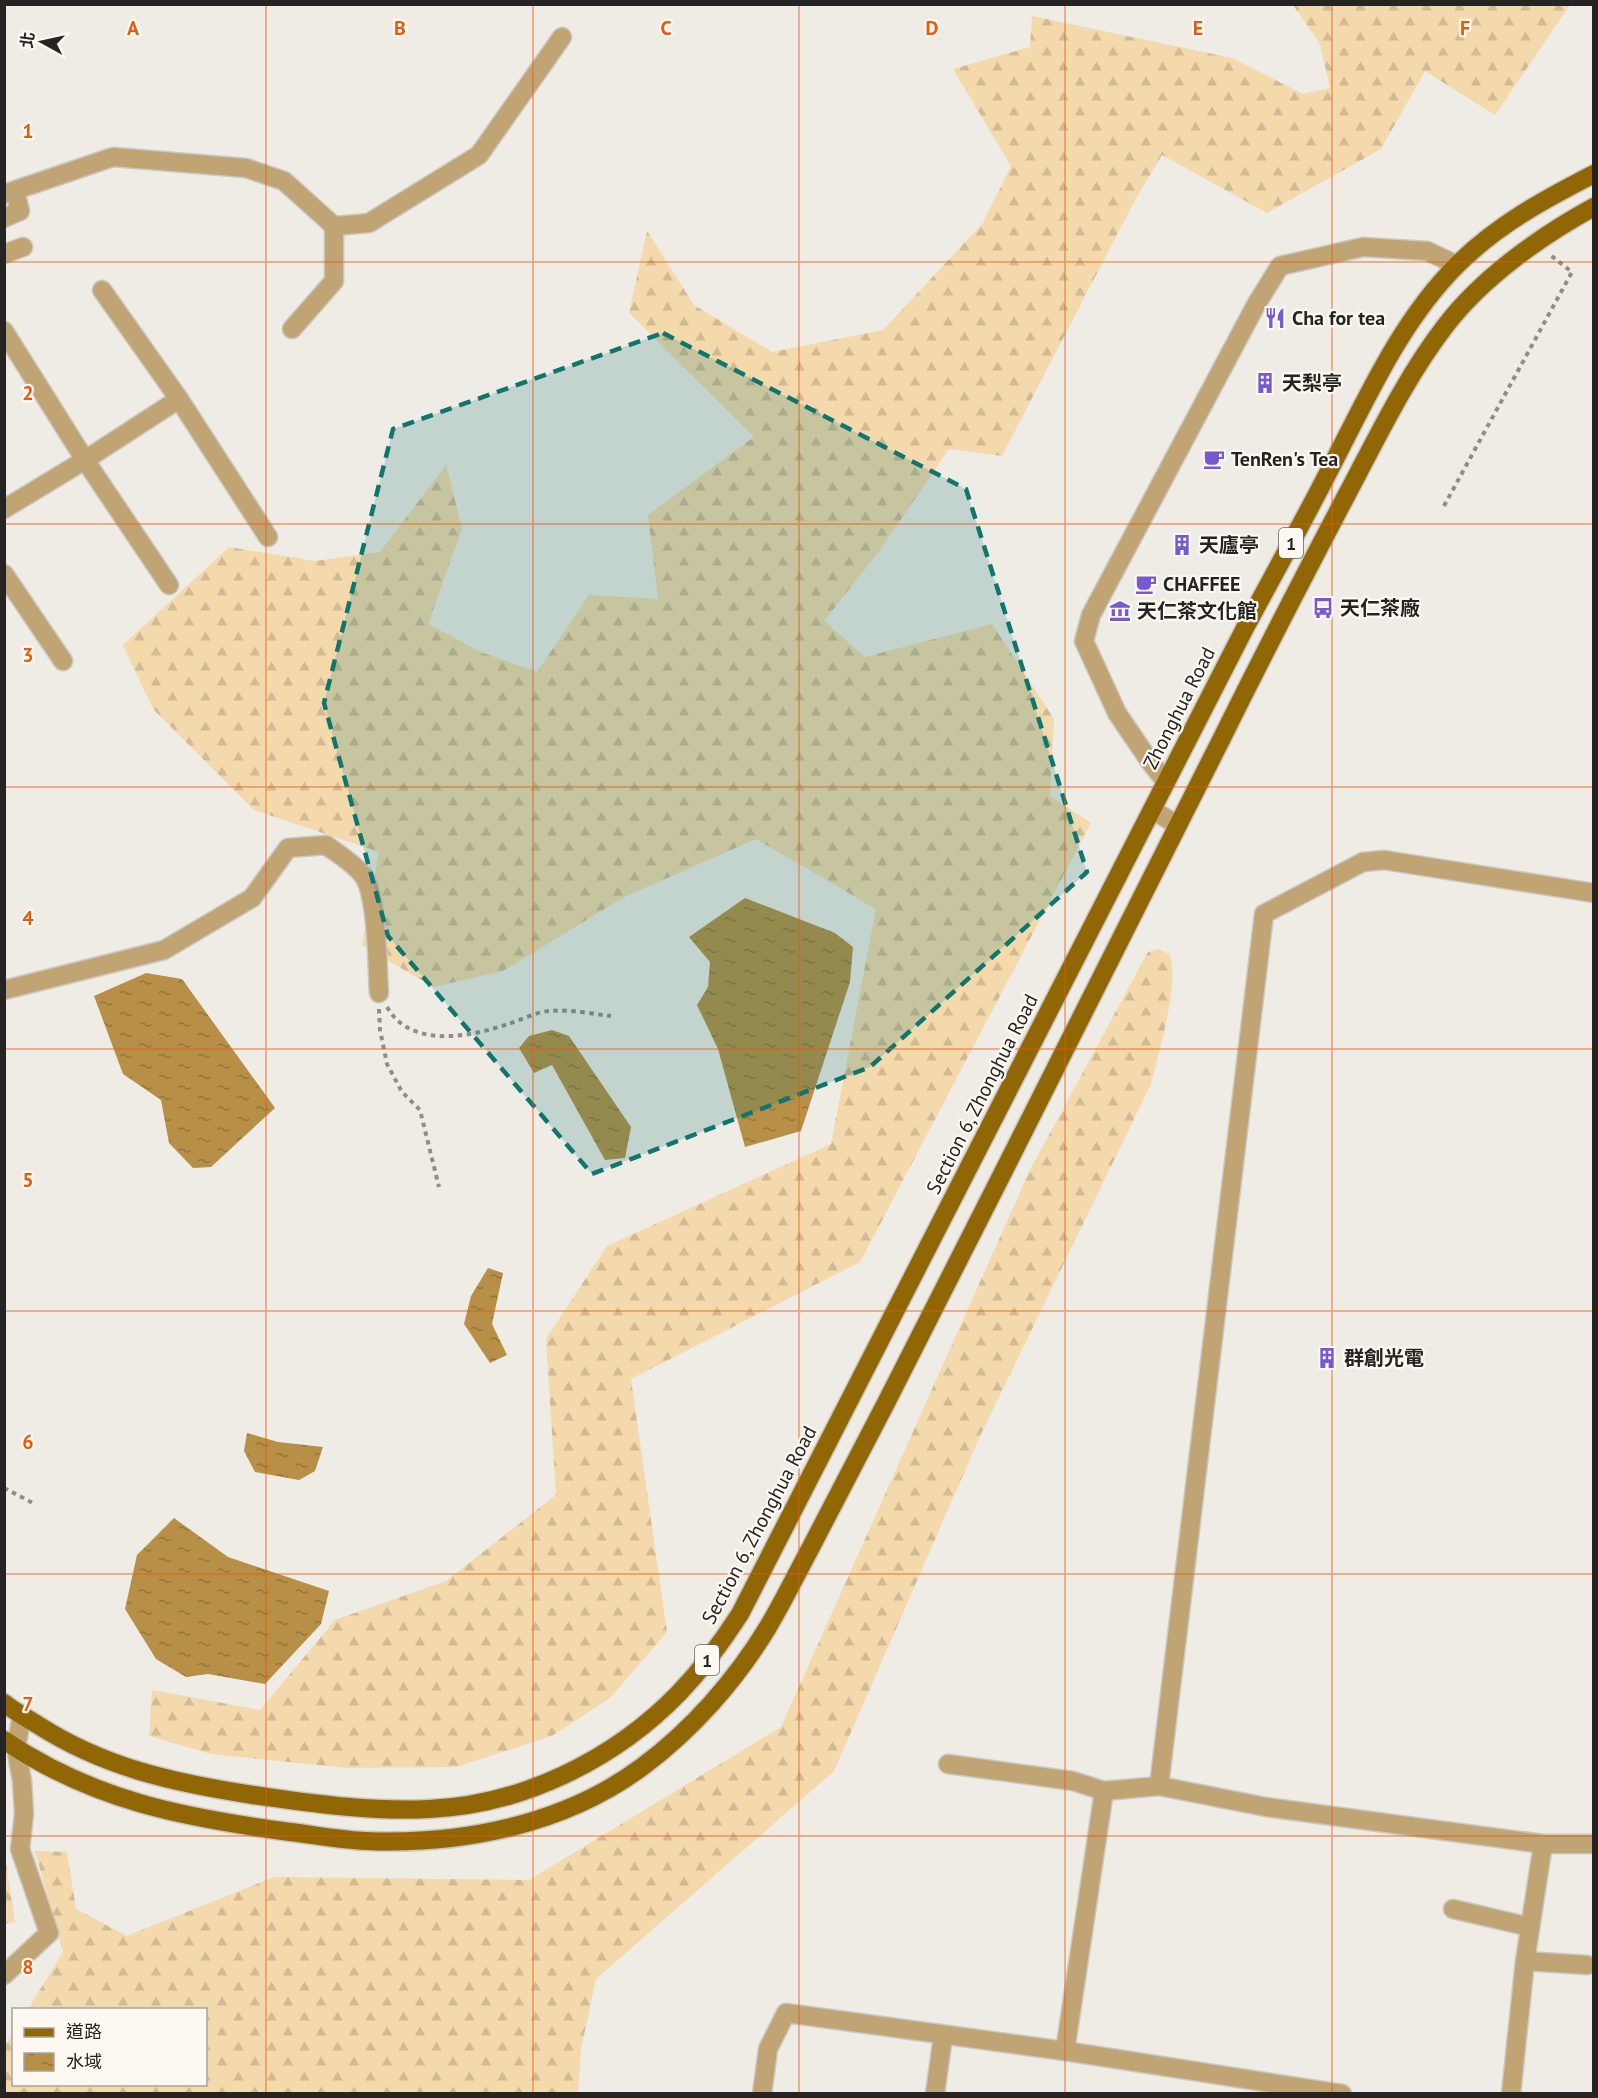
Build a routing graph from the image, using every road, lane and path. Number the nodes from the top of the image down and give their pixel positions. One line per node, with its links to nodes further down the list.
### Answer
1 (562, 37): 6 (street)
2 (1593, 174): 10 (main road, Zhonghua Road / 1)
3 (10, 193): 5 (street); 6 (street)
4 (1593, 207): 7 (main road, 1)
5 (4, 218)
6 (334, 226): 12 (street)
7 (1536, 244): 16 (path); 19 (main road, 1)
8 (23, 247): 9 (street)
9 (4, 254)
10 (1457, 265): 18 (main road, Zhonghua Road / 1); 24 (street)
11 (102, 290): 14 (street)
12 (292, 329)
13 (4, 331): 15 (street)
14 (179, 399): 15 (street); 20 (street)
15 (85, 460): 17 (street); 22 (street)
16 (1443, 506)
17 (4, 508)
18 (1309, 509): 19 (street); 24 (main road, Zhonghua Road / 1)
19 (1333, 522): 26 (main road, 1)
20 (268, 537)
21 (4, 574): 23 (street)
22 (169, 585)
23 (63, 661)
24 (1166, 782): 25 (main road, Zhonghua Road / 1)
25 (1152, 810): 26 (street); 28 (main road, Zhonghua Road / 1)
26 (1178, 825): 37 (main road, 1)
27 (1593, 893): 39 (street)
28 (1066, 979): 36 (main road, Section 6, Zhonghua Road / 1)
29 (4, 990): 30 (street)
30 (379, 993): 31 (path); 32 (path)
31 (611, 1016)
32 (438, 1187)
33 (4, 1488): 34 (path)
34 (33, 1503)
35 (4, 1703): 36 (main road, Section 6, Zhonghua Road / 1)
36 (22, 1715): 37 (street)
37 (10, 1744): 47 (street)
38 (948, 1764): 40 (street)
39 (1159, 1786): 40 (street); 41 (street)
40 (1104, 1791): 49 (street)
41 (1543, 1844): 42 (street); 44 (street)
42 (1593, 1844)
43 (1453, 1909): 44 (street)
44 (1530, 1927): 45 (street)
45 (1525, 1960): 46 (street); 53 (street)
46 (1587, 1965)
47 (4, 1975)
48 (943, 2036): 49 (street); 50 (street); 51 (street)
49 (1065, 2051): 52 (street)
50 (762, 2094)
51 (935, 2094)
52 (1342, 2094)
53 (1511, 2094)

